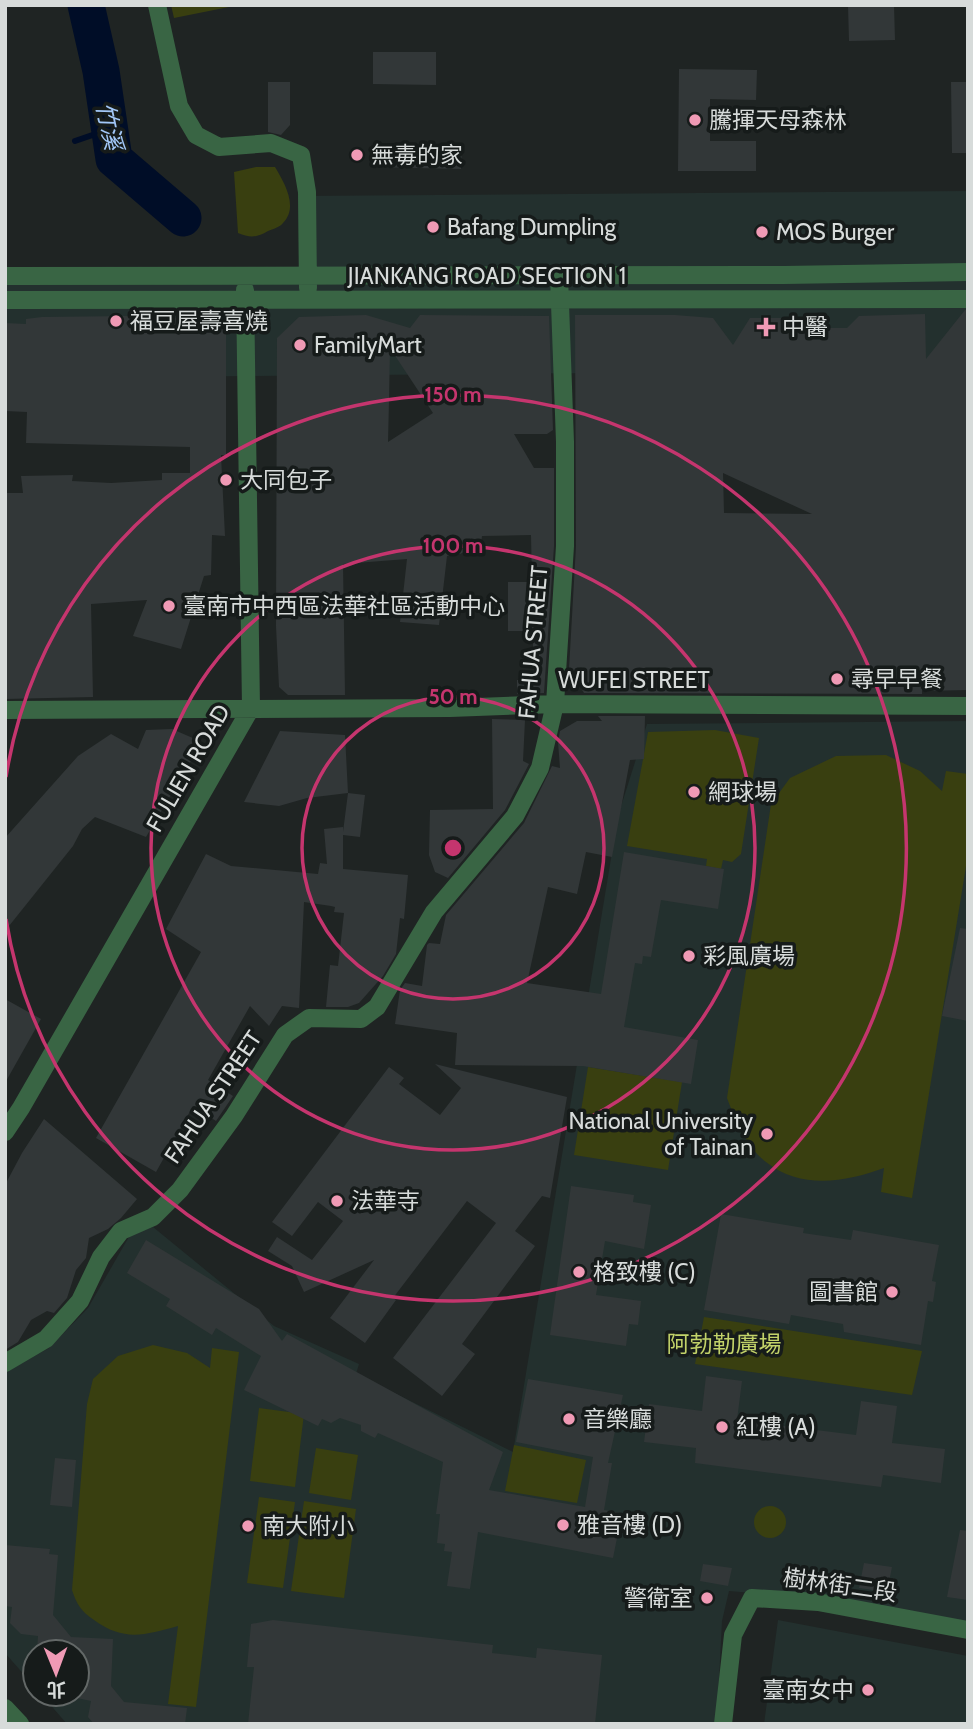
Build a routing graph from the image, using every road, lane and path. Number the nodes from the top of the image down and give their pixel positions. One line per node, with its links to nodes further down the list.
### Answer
1 (157, 5): 5 (street)
2 (968, 272): 6 (street, JIANKANG ROAD SECTION 1)
3 (5, 276): 4 (street, JIANKANG ROAD SECTION 1)
4 (245, 276): 5 (street, JIANKANG ROAD SECTION 1); 10 (street)
5 (309, 276): 6 (street, JIANKANG ROAD SECTION 1); 11 (street)
6 (559, 276): 9 (street, FAHUA STREET)
7 (968, 299): 9 (street, JIANKANG ROAD SECTION 1)
8 (5, 300): 10 (street, JIANKANG ROAD SECTION 1)
9 (560, 300): 11 (street, JIANKANG ROAD SECTION 1); 12 (street, FAHUA STREET)
10 (245, 301): 11 (street, JIANKANG ROAD SECTION 1); 14 (street, FULIEN ROAD)
11 (308, 301)
12 (555, 704): 13 (street, WUFEI STREET); 14 (street, WUFEI STREET); 17 (street, FAHUA STREET)
13 (968, 706)
14 (251, 708): 15 (street, WUFEI STREET); 16 (street, FULIEN ROAD)
15 (5, 710)
16 (5, 1132)
17 (5, 1363)
18 (968, 1630): 21 (street, 樹林街二段)
19 (5, 1708): 20 (street)
20 (20, 1724)
21 (723, 1724)

